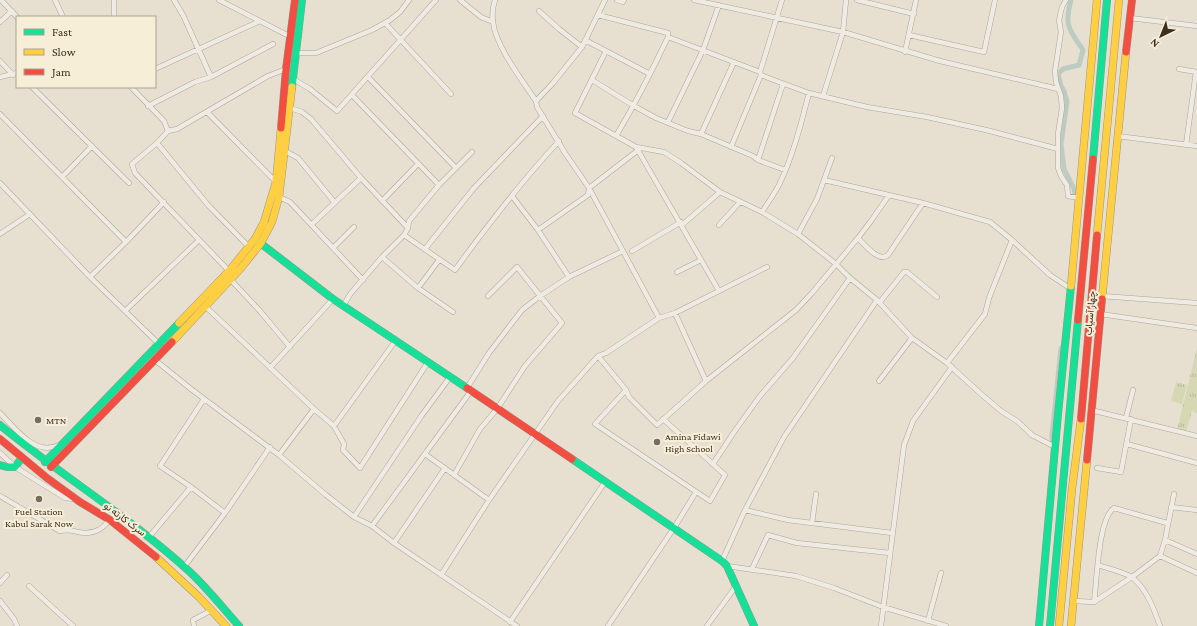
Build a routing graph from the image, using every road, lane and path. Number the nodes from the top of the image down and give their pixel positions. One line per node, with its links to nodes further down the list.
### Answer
1 (1, 0): 27 (street)
2 (55, 0): 32 (street)
3 (114, 0): 33 (street)
4 (174, 0): 49 (street)
5 (219, 0): 36 (street)
6 (295, 0): 43 (main road)
7 (302, 0): 53 (main road)
8 (409, 0): 39 (street)
9 (436, 0): 45 (street)
10 (460, 0): 38 (street)
11 (495, 0): 38 (street)
12 (605, 0): 30 (street)
13 (617, 0): 14 (street)
14 (624, 0)
15 (694, 0): 26 (street)
16 (782, 0): 35 (street)
17 (846, 0): 41 (street)
18 (857, 0): 29 (street)
19 (916, 0): 29 (street)
20 (995, 0): 42 (street)
21 (1066, 0): 71 (street)
22 (1097, 0): 117 (main road)
23 (1107, 0): 86 (main road, چهار آسیاب)
24 (1119, 0): 88 (main road, چهار آسیاب)
25 (1132, 0): 34 (main road)
26 (719, 5): 35 (street); 50 (street)
27 (12, 11): 31 (street); 37 (street)
28 (539, 12): 48 (street)
29 (914, 14): 42 (street)
30 (598, 15): 44 (street); 46 (street)
31 (16, 16)
32 (63, 16)
33 (114, 16)
34 (1130, 18): 40 (street); 89 (main road)
35 (777, 19): 41 (street); 62 (street)
36 (260, 21): 43 (street); 49 (street)
37 (0, 22)
38 (493, 22): 76 (street)
39 (385, 23): 45 (street); 53 (street)
40 (1197, 26)
41 (843, 32): 52 (street); 75 (street)
42 (909, 35): 52 (street)
43 (291, 37): 57 (main road)
44 (668, 37): 50 (street); 61 (street)
45 (399, 40): 65 (street); 73 (street)
46 (586, 40): 48 (street); 51 (street)
47 (273, 44): 64 (street)
48 (582, 46): 76 (street)
49 (200, 50): 56 (street); 64 (street)
50 (704, 50): 55 (street); 83 (street)
51 (606, 51): 61 (street); 67 (street)
52 (906, 52): 71 (street)
53 (295, 53): 66 (main road)
54 (0, 61): 60 (street)
55 (734, 62): 62 (street); 85 (street)
56 (156, 69)
57 (286, 69): 80 (street); 108 (main road)
58 (1179, 69): 59 (street)
59 (1197, 72): 92 (street)
60 (15, 74): 63 (street)
61 (650, 74): 78 (street)
62 (761, 74): 68 (street); 95 (street)
63 (0, 77)
64 (211, 77): 77 (street)
65 (368, 77): 74 (street); 103 (street)
66 (293, 79): 74 (street); 79 (main road)
67 (592, 80): 78 (street); 87 (street)
68 (783, 84): 72 (street); 101 (street)
69 (33, 88): 93 (street)
70 (132, 88): 77 (street)
71 (1058, 89): 97 (street)
72 (810, 93): 75 (street); 104 (street)
73 (451, 94)
74 (352, 95): 102 (street)
75 (824, 96): 97 (street)
76 (536, 101): 82 (street)
77 (148, 106): 84 (street)
78 (634, 106): 83 (street); 87 (street)
79 (290, 108): 98 (main road); 106 (street)
80 (207, 112): 84 (street); 108 (street)
81 (0, 114): 105 (street)
82 (543, 116): 90 (street); 141 (street)
83 (668, 122): 85 (street)
84 (168, 131): 91 (street)
85 (701, 134): 95 (street)
86 (1094, 134): 88 (main road); 221 (main road, چهار آسیاب)
87 (616, 136): 96 (street)
88 (1106, 136): 222 (main road, چهار آسیاب)
89 (1117, 136): 92 (street); 161 (main road)
90 (559, 141): 112 (street); 115 (street)
91 (157, 143): 119 (street); 139 (street)
92 (1186, 145): 94 (street)
93 (92, 146): 105 (street); 110 (street)
94 (1197, 146)
95 (731, 147): 101 (street)
96 (637, 149): 112 (street); 113 (street); 126 (street)
97 (1058, 149): 117 (street)
98 (285, 151): 116 (main road); 121 (street)
99 (472, 152): 103 (street)
100 (832, 158): 107 (street)
101 (758, 160): 104 (street)
102 (418, 164): 111 (street); 118 (street)
103 (456, 168): 111 (street)
104 (785, 170): 123 (street)
105 (63, 176): 138 (street)
106 (361, 178): 118 (street); 121 (street)
107 (824, 180): 114 (street); 132 (street)
108 (276, 182): 137 (main road)
109 (0, 183): 124 (street)
110 (128, 183)
111 (439, 185): 129 (street)
112 (589, 188): 130 (street); 142 (street)
113 (720, 192): 120 (street); 126 (street)
114 (889, 195): 122 (street); 134 (street)
115 (512, 196): 130 (street); 145 (street)
116 (279, 197): 125 (street); 137 (main road)
117 (1076, 197): 156 (main road)
118 (382, 201): 129 (street)
119 (164, 202): 135 (street); 138 (street)
120 (740, 202): 123 (street); 127 (street)
121 (335, 203): 125 (street)
122 (923, 203): 134 (street); 136 (street)
123 (762, 212): 132 (street)
124 (30, 214): 131 (street); 151 (street)
125 (312, 224): 140 (street)
126 (681, 224): 143 (street); 146 (street)
127 (719, 225)
128 (354, 227): 140 (street)
129 (408, 228): 133 (street)
130 (538, 230): 152 (street)
131 (0, 234)
132 (798, 234): 147 (street)
133 (404, 235): 141 (street); 144 (street)
134 (858, 238): 147 (street)
135 (199, 240): 149 (street); 168 (street)
136 (1012, 240): 156 (street); 181 (street)
137 (258, 241): 139 (main road); 154 (main road); 163 (main road)
138 (126, 242): 151 (street)
139 (249, 247): 149 (main road)
140 (333, 248): 155 (street)
141 (425, 249): 145 (street)
142 (623, 251): 152 (street); 172 (street)
143 (632, 251)
144 (382, 257): 155 (street); 157 (street)
145 (439, 260): 157 (street)
146 (701, 260): 150 (street); 158 (street)
147 (836, 264): 153 (street); 185 (street)
148 (767, 267): 158 (street)
149 (229, 272): 176 (main road)
150 (677, 272)
151 (90, 277): 168 (street)
152 (569, 277): 160 (street)
153 (850, 278): 164 (street); 212 (street)
154 (231, 280): 166 (main road); 177 (street)
155 (363, 280): 167 (street)
156 (1069, 287): 204 (main road)
157 (418, 288): 169 (street)
158 (719, 291): 170 (street)
159 (488, 296): 160 (street)
160 (540, 296): 187 (street); 192 (street)
161 (1102, 296): 165 (street); 171 (main road)
162 (936, 297): 164 (street)
163 (333, 299): 167 (main road); 177 (street)
164 (879, 301): 174 (street); 230 (street)
165 (1197, 303)
166 (205, 306): 179 (main road); 183 (street)
167 (343, 306): 175 (main road)
168 (124, 311): 176 (street)
169 (453, 312)
170 (675, 313): 172 (street); 185 (street)
171 (1100, 314): 173 (street); 193 (main road)
172 (660, 318): 178 (street)
173 (1197, 328)
174 (912, 338): 181 (street); 186 (street)
175 (396, 340): 180 (main road); 198 (street)
176 (159, 344): 203 (main road)
177 (290, 347): 183 (street)
178 (598, 356): 188 (street); 199 (street)
179 (155, 360): 190 (street); 203 (main road)
180 (428, 362): 184 (main road); 198 (street)
181 (947, 363): 182 (street)
182 (952, 367): 204 (street); 239 (street)
183 (270, 368): 191 (street)
184 (450, 377): 187 (main road); 233 (street)
185 (706, 381): 195 (street)
186 (879, 381)
187 (469, 390): 192 (main road); 207 (street)
188 (626, 390): 195 (street); 223 (street)
189 (1133, 390): 196 (street)
190 (204, 399): 205 (street); 220 (street)
191 (314, 409): 198 (street); 208 (street)
192 (497, 409): 199 (main road); 218 (street)
193 (1091, 410): 196 (street); 259 (main road)
194 (0, 413): 203 (street)
195 (663, 419): 212 (street)
196 (1129, 419): 200 (street); 202 (street)
197 (0, 425): 210 (main road, سرک کارته نو)
198 (334, 426)
199 (535, 434): 219 (main road); 228 (street)
200 (1197, 436)
201 (0, 440): 209 (main road, سرک کارته نو)
202 (1127, 444): 211 (street); 217 (street)
203 (67, 445): 210 (main road); 215 (main road)
204 (1051, 446): 276 (main road)
205 (270, 447): 208 (street); 232 (street)
206 (0, 453): 214 (street)
207 (425, 454): 216 (street); 237 (street)
208 (280, 455): 233 (street)
209 (21, 459): 214 (main road); 227 (main road, سرک کارته نو)
210 (45, 462): 215 (main road, سرک کارته نو)
211 (1197, 463)
212 (713, 464): 223 (street)
213 (0, 465): 214 (main road)
214 (15, 467): 227 (street)
215 (52, 467): 240 (main road, سرک کارته نو)
216 (444, 468): 218 (street); 242 (street)
217 (1097, 468)
218 (454, 474): 228 (street)
219 (606, 482): 238 (main road); 264 (street)
220 (191, 487): 232 (street); 240 (street)
221 (1063, 488): 222 (main road); 277 (main road, چهار آسیاب)
222 (1072, 489): 278 (main road, چهار آسیاب)
223 (696, 492): 238 (street)
224 (816, 494): 235 (street)
225 (1174, 494): 229 (street)
226 (0, 496): 234 (street)
227 (77, 500): 234 (main road, سرک کارته نو)
228 (489, 500): 253 (street)
229 (1171, 507): 231 (street); 236 (street)
230 (745, 510): 235 (street); 246 (street)
231 (1197, 510)
232 (225, 513): 248 (street)
233 (354, 517): 237 (street)
234 (109, 520): 262 (main road, سرک کارته نو)
235 (812, 523): 239 (street)
236 (1167, 523): 241 (street); 247 (street)
237 (372, 526): 242 (street)
238 (674, 528): 246 (main road); 271 (street)
239 (892, 532): 243 (street)
240 (149, 537): 248 (main road, سرک کارته نو)
241 (1164, 540): 244 (street); 245 (street)
242 (394, 543): 253 (street)
243 (890, 553): 249 (street); 261 (street)
244 (1197, 554)
245 (1160, 556): 251 (street); 254 (street)
246 (724, 563): 249 (street); 257 (main road)
247 (1098, 565): 254 (street); 260 (street)
248 (184, 567): 265 (main road, سرک کارته نو)
249 (752, 569): 261 (street)
250 (941, 573): 263 (street)
251 (1197, 573)
252 (6, 575): 255 (street)
253 (441, 575): 264 (street)
254 (1132, 577): 260 (street); 280 (street)
255 (0, 583)
256 (29, 586): 267 (street)
257 (736, 586): 272 (street); 273 (main road)
258 (0, 601): 266 (street)
259 (1074, 601): 260 (street); 279 (main road)
260 (1094, 602)
261 (883, 607): 263 (street); 274 (street)
262 (212, 610): 268 (street); 269 (main road, سرک کارته نو)
263 (928, 620): 275 (street)
264 (510, 622): 270 (street)
265 (239, 625)
266 (17, 626)
267 (73, 626)
268 (194, 626)
269 (226, 626)
270 (517, 626)
271 (608, 626)
272 (708, 626)
273 (754, 626)
274 (881, 626)
275 (946, 626)
276 (1039, 626)
277 (1050, 626)
278 (1059, 626)
279 (1071, 626)
280 (1160, 626)

